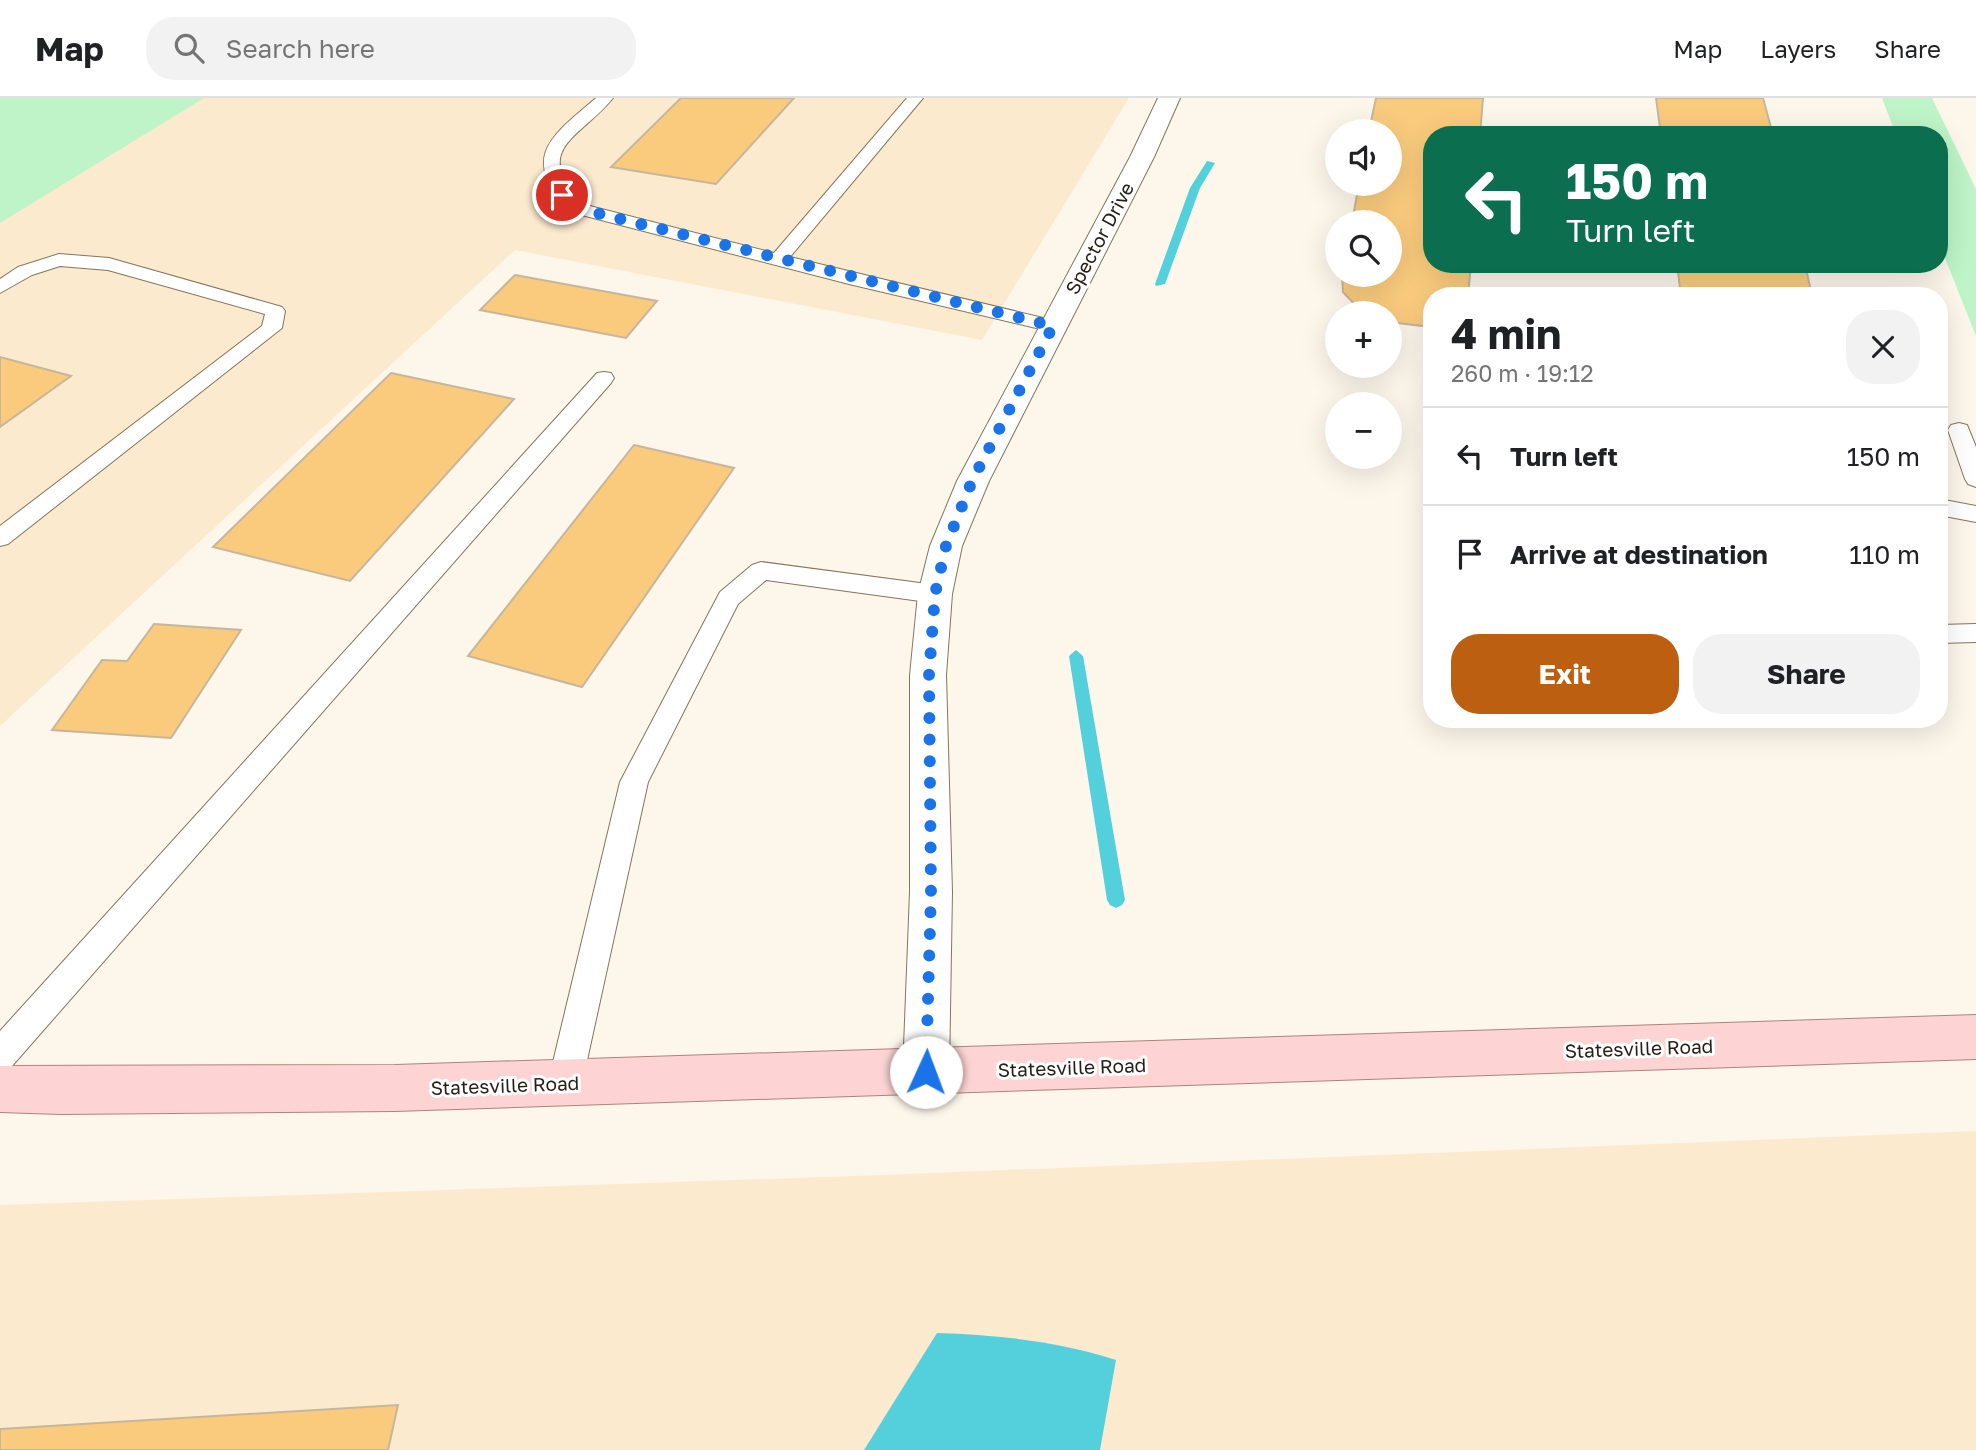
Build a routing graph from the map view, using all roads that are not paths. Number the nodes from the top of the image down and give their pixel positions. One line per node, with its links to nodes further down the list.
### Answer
1 (605, 98): 4 (lane)
2 (915, 98): 4 (lane)
3 (1170, 98): 6 (street, Spector Drive)
4 (778, 260): 6 (lane)
5 (0, 286): 12 (lane)
6 (1053, 326): 13 (street, Spector Drive)
7 (604, 378): 17 (lane)
8 (1959, 430): 9 (lane)
9 (1976, 479)
10 (1948, 509): 11 (lane)
11 (1976, 514)
12 (0, 538)
13 (935, 594): 18 (street, Spector Drive); 19 (lane)
14 (1976, 633): 15 (lane)
15 (1948, 634)
16 (1976, 1037): 18 (main road, Statesville Road)
17 (0, 1055)
18 (926, 1072): 19 (main road, Statesville Road)
19 (565, 1083): 20 (main road, Statesville Road)
20 (0, 1088)

